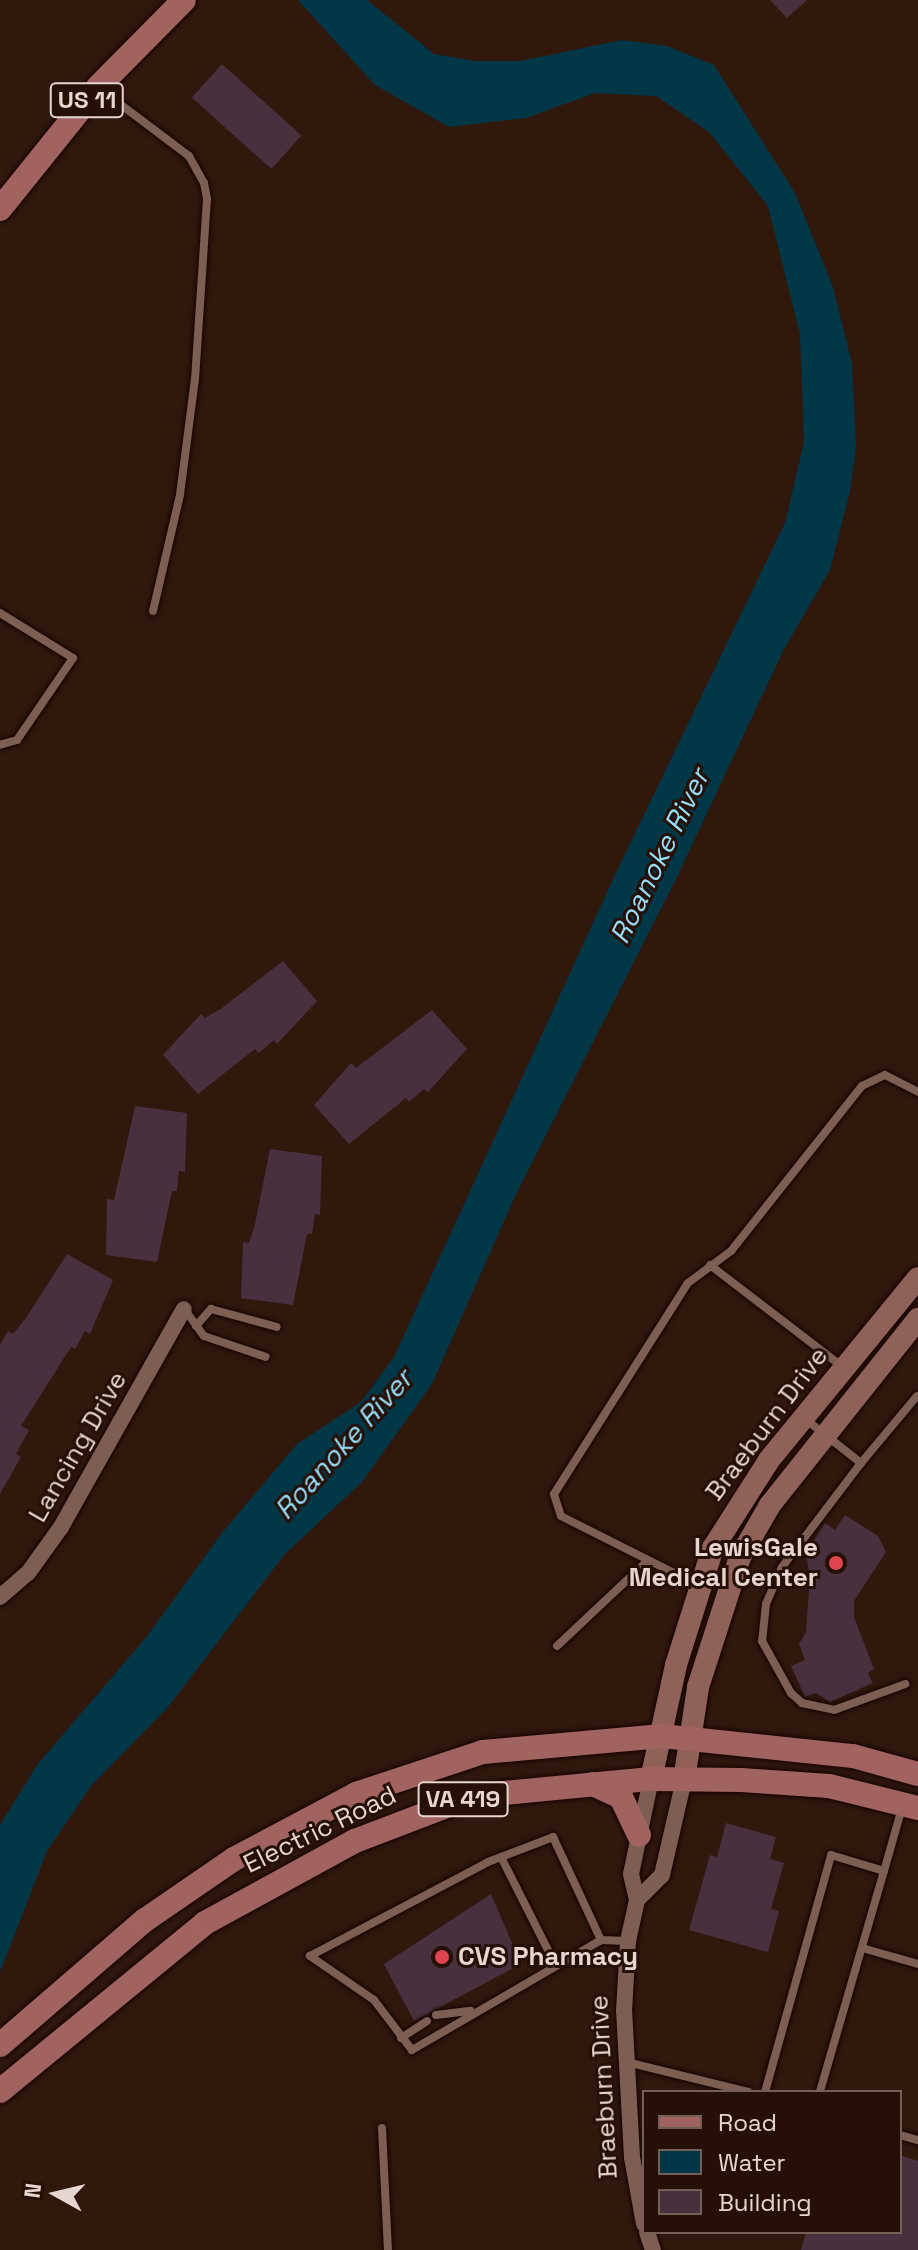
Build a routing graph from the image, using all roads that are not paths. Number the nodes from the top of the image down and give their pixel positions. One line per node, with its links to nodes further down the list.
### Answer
1 (184, 0): 2 (main road, US 11)
2 (98, 87): 3 (main road, US 11); 4 (lane)
3 (0, 209)
4 (153, 611)
5 (0, 613): 6 (lane)
6 (0, 745)
7 (918, 1092): 8 (lane)
8 (710, 1265): 17 (lane); 24 (lane)
9 (918, 1278): 12 (street, Braeburn Drive)
10 (184, 1309): 13 (lane); 26 (street, Lancing Drive)
11 (918, 1319): 15 (street, Braeburn Drive)
12 (883, 1322): 15 (street); 17 (street, Braeburn Drive)
13 (196, 1326): 14 (lane); 16 (lane)
14 (277, 1327)
15 (901, 1341): 20 (street, Braeburn Drive)
16 (266, 1357)
17 (844, 1367): 19 (street, Braeburn Drive)
18 (917, 1396): 21 (lane)
19 (804, 1417): 20 (lane); 22 (street, Braeburn Drive)
20 (825, 1436): 21 (lane); 23 (street, Braeburn Drive)
21 (861, 1463): 28 (lane)
22 (737, 1506): 23 (street); 25 (street, Braeburn Drive)
23 (761, 1519): 30 (street, Braeburn Drive)
24 (646, 1562): 25 (lane); 27 (lane)
25 (699, 1585): 29 (street, Braeburn Drive)
26 (0, 1597)
27 (557, 1646)
28 (905, 1684)
29 (662, 1736): 30 (main road, Electric Road / VA 419); 32 (street, Braeburn Drive); 49 (main road, Electric Road / VA 419)
30 (692, 1738): 31 (main road, Electric Road / VA 419); 33 (street, Braeburn Drive)
31 (918, 1774)
32 (651, 1779): 33 (main road, Electric Road / VA 419); 34 (main road, Electric Road / VA 419); 36 (street, Braeburn Drive)
33 (684, 1780): 35 (main road, Electric Road / VA 419); 39 (street, Braeburn Drive)
34 (591, 1784): 36 (main road); 54 (main road, Electric Road / VA 419)
35 (910, 1806): 38 (lane)
36 (639, 1835): 39 (street, Braeburn Drive)
37 (501, 1857): 40 (lane); 43 (lane); 48 (lane)
38 (884, 1871): 42 (lane); 52 (lane)
39 (637, 1900): 41 (street, Braeburn Drive)
40 (601, 1940): 41 (lane); 43 (lane)
41 (628, 1941): 50 (street, Braeburn Drive)
42 (862, 1948): 44 (lane); 53 (lane)
43 (555, 1964): 45 (lane)
44 (918, 1964)
45 (477, 2010): 46 (lane); 48 (lane)
46 (436, 2015)
47 (427, 2021): 48 (lane)
48 (401, 2038)
49 (0, 2045)
50 (627, 2062): 51 (lane); 56 (street, Braeburn Drive)
51 (740, 2090)
52 (766, 2090)
53 (821, 2090)
54 (0, 2091)
55 (382, 2128): 57 (lane)
56 (642, 2213)
57 (388, 2250)

